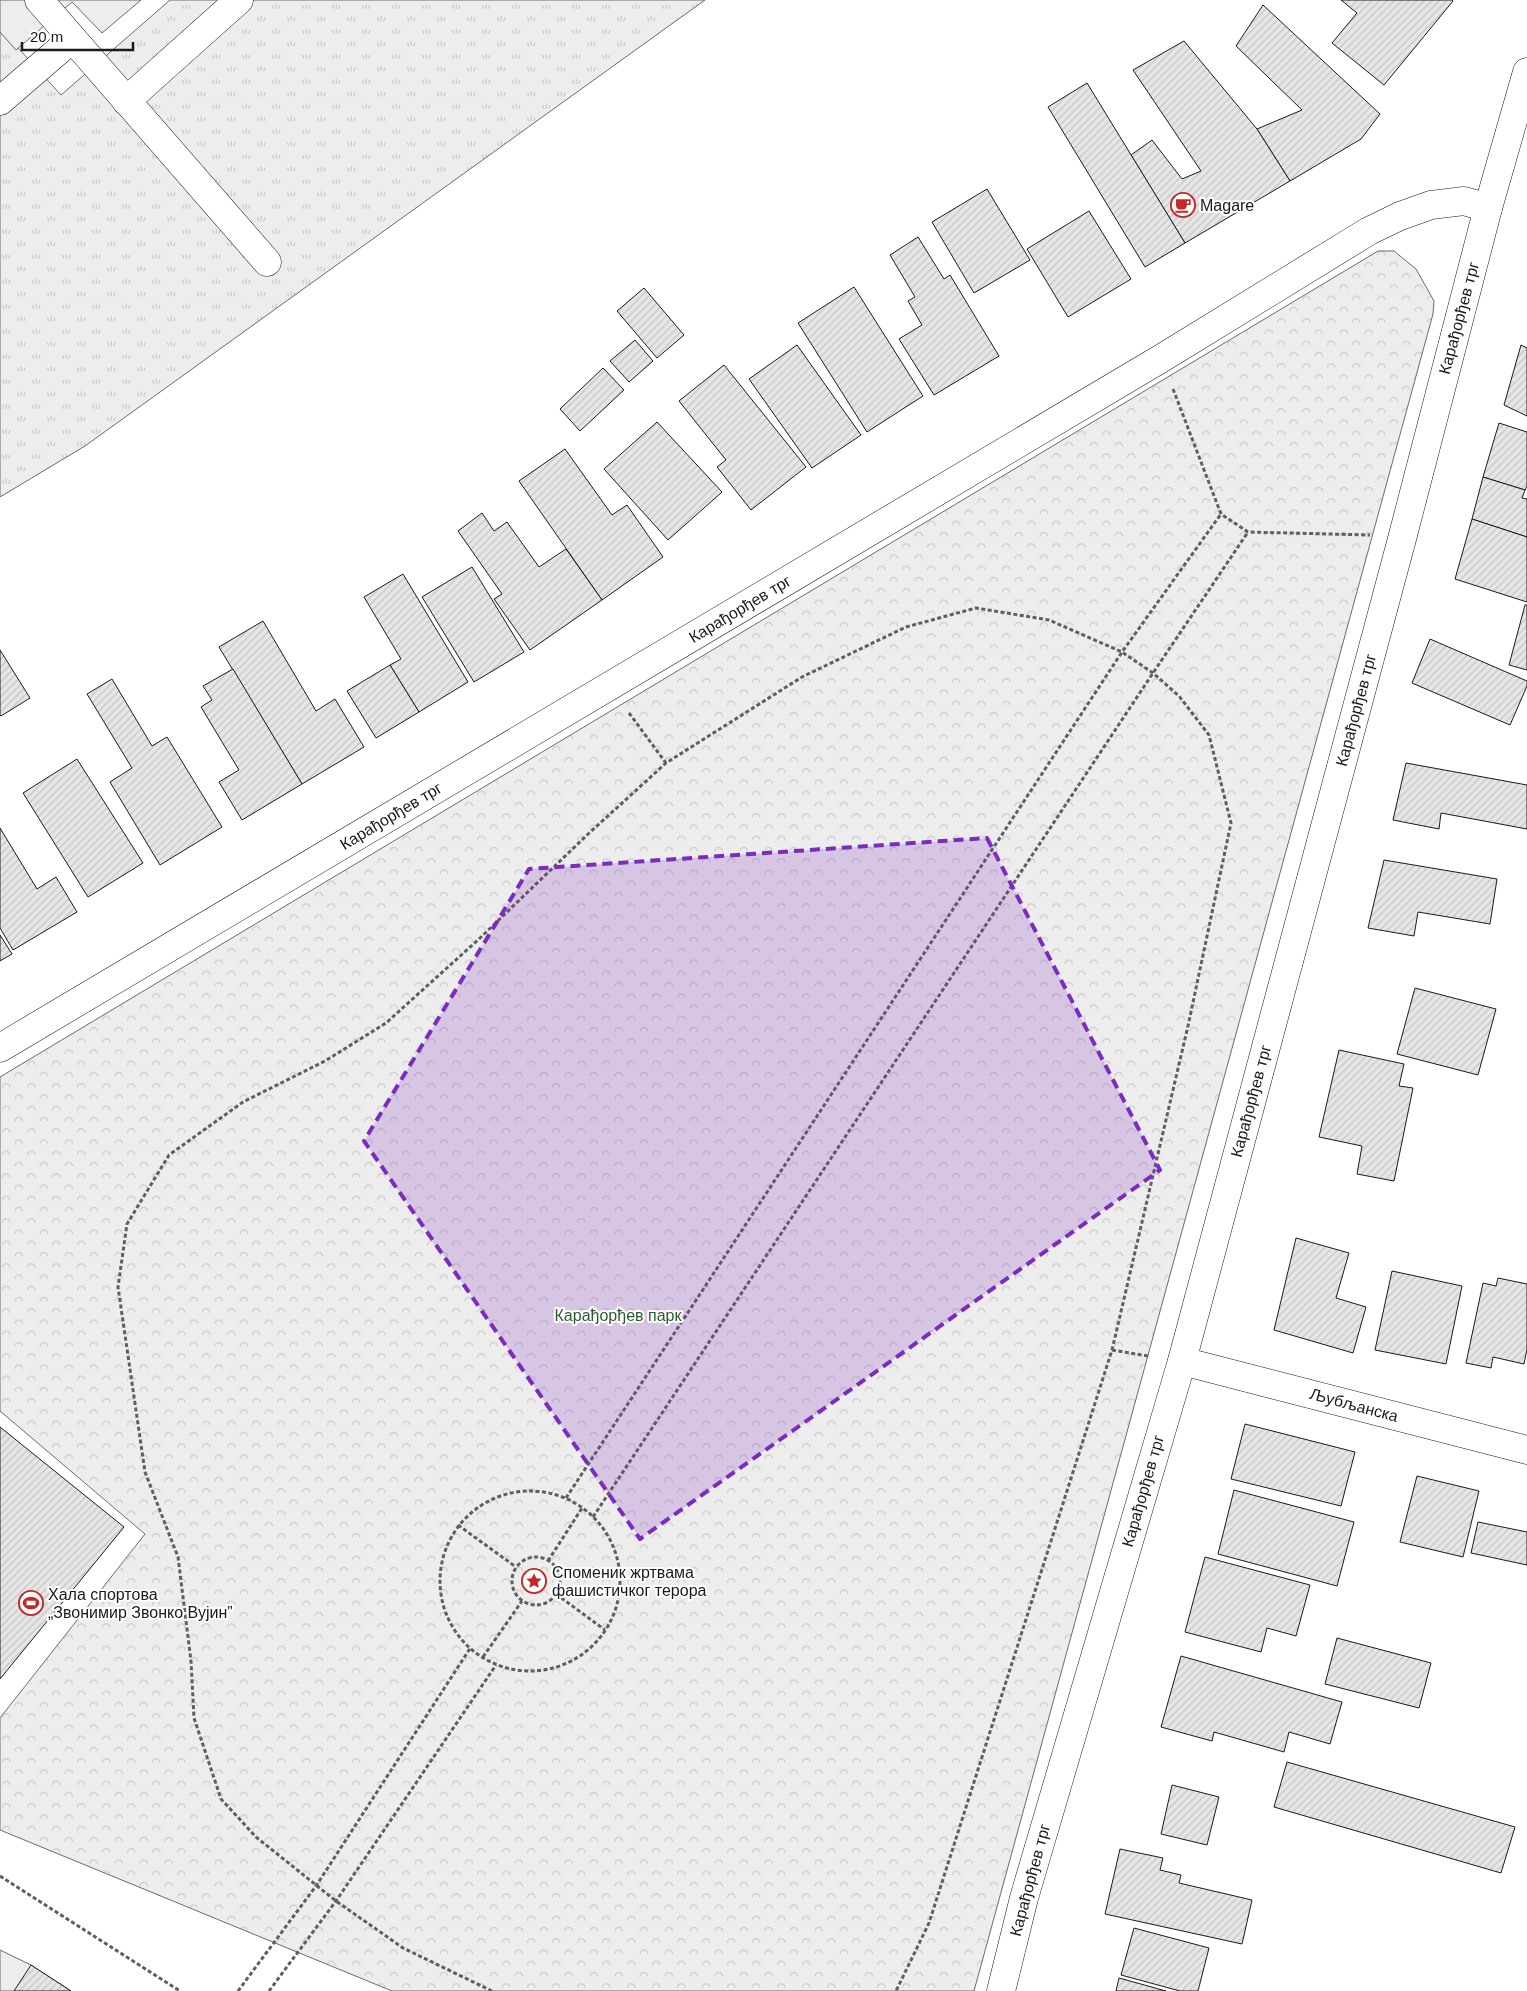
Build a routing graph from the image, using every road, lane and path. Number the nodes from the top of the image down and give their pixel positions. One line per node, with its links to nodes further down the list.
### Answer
1 (39, 0): 3 (street)
2 (239, 0): 6 (street)
3 (72, 39): 5 (street); 6 (street)
4 (1527, 72): 7 (street, Карађорђев трг)
5 (0, 101)
6 (126, 101): 8 (street)
7 (1488, 208): 9 (street, Карађорђев трг); 12 (street, Карађорђев трг)
8 (267, 262)
9 (1162, 358): 10 (path); 15 (street, Карађорђев трг)
10 (1221, 514): 11 (path); 13 (path)
11 (1248, 532): 12 (path); 14 (path)
12 (1403, 535): 18 (street, Карађорђев трг)
13 (1122, 652): 14 (path); 16 (path); 20 (path)
14 (1153, 673): 22 (path); 39 (path)
15 (610, 687): 16 (path); 17 (street, Карађорђев трг)
16 (666, 763): 33 (path)
17 (0, 1048)
18 (1182, 1361): 19 (street, Љубљанска); 40 (street, Карађорђев трг)
19 (1527, 1450)
20 (566, 1498): 21 (path); 23 (path)
21 (582, 1508): 22 (path); 24 (path)
22 (593, 1517): 28 (path)
23 (458, 1525): 25 (path); 29 (path)
24 (548, 1561): 25 (path); 26 (path)
25 (516, 1567): 27 (path)
26 (556, 1594): 27 (path); 28 (path)
27 (522, 1601): 30 (path)
28 (605, 1630): 31 (path)
29 (470, 1647): 30 (path); 33 (path)
30 (483, 1657): 31 (path)
31 (496, 1665): 34 (path)
32 (0, 1876): 35 (path)
33 (316, 1886): 34 (path); 36 (path)
34 (336, 1901): 37 (path); 38 (path)
35 (180, 1991)
36 (238, 1991)
37 (269, 1991)
38 (492, 1991)
39 (896, 1991)
40 (1001, 1991)

